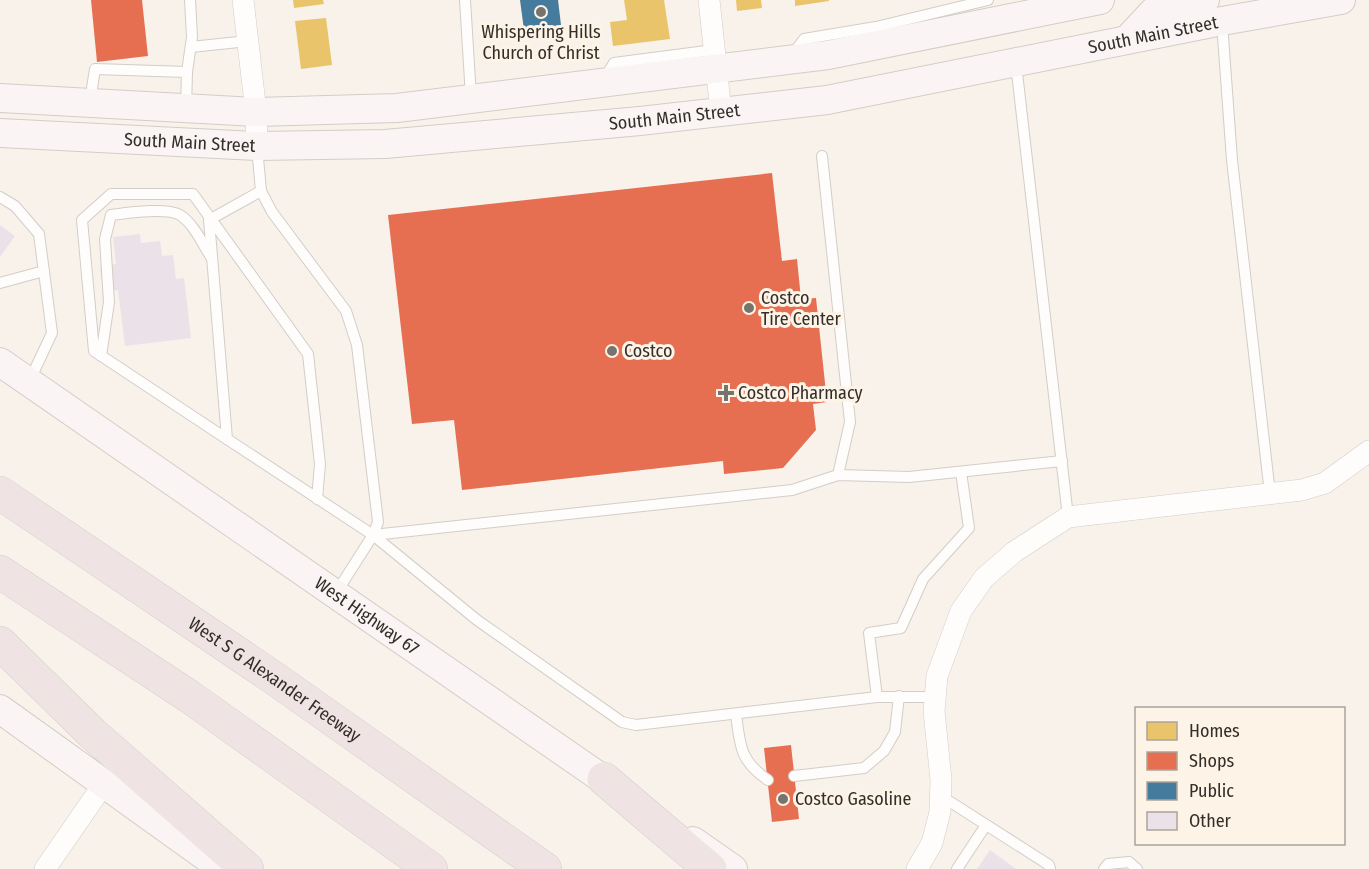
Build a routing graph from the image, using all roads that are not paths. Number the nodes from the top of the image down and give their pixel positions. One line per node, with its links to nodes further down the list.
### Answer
1 (190, 0): 10 (lane)
2 (243, 0): 9 (street)
3 (465, 0): 15 (lane)
4 (709, 0): 11 (street)
5 (1100, 0): 7 (street, South Main Street)
6 (1341, 0): 8 (street, South Main Street)
7 (1004, 7): 11 (street, South Main Street); 12 (street)
8 (1214, 10): 12 (street, South Main Street); 39 (lane)
9 (248, 41): 10 (lane); 18 (street)
10 (191, 47): 13 (lane)
11 (715, 59): 15 (street, South Main Street); 19 (street)
12 (1015, 62): 19 (street, South Main Street); 35 (lane)
13 (187, 72): 16 (lane); 17 (lane)
14 (0, 98): 16 (street, South Main Street)
15 (472, 100): 18 (street, South Main Street); 21 (street)
16 (90, 101): 17 (street, South Main Street)
17 (186, 108): 18 (street, South Main Street)
18 (256, 112): 22 (street)
19 (721, 112): 21 (street, South Main Street)
20 (0, 133): 22 (street, South Main Street)
21 (475, 135): 22 (street, South Main Street)
22 (257, 146): 24 (lane)
23 (822, 156): 37 (lane)
24 (261, 191): 26 (lane); 42 (lane)
25 (0, 197): 28 (lane)
26 (209, 220): 27 (lane); 30 (lane); 40 (lane)
27 (212, 260): 30 (lane); 33 (lane)
28 (44, 271): 29 (lane); 32 (lane)
29 (0, 283)
30 (101, 356): 33 (lane)
31 (0, 362): 32 (street, West Highway 67)
32 (29, 383): 44 (street, West Highway 67)
33 (227, 439): 40 (lane)
34 (1369, 451): 39 (street)
35 (1062, 461): 36 (lane); 41 (lane)
36 (961, 472): 37 (lane); 47 (lane)
37 (838, 475): 42 (lane)
38 (0, 493): 61 (highway, West S G Alexander Freeway)
39 (1270, 494): 41 (street)
40 (317, 499): 42 (lane)
41 (1068, 517): 48 (street)
42 (373, 535): 44 (lane); 50 (lane)
43 (0, 572): 60 (highway)
44 (336, 593): 52 (street, West Highway 67)
45 (0, 643): 59 (highway)
46 (899, 696): 47 (lane); 48 (lane); 51 (lane)
47 (877, 697): 50 (lane)
48 (935, 697): 55 (street)
49 (0, 709): 54 (street)
50 (736, 714): 53 (lane)
51 (794, 776)
52 (604, 779): 62 (highway); 63 (street, West Highway 67)
53 (768, 780)
54 (103, 785): 57 (street); 58 (street)
55 (941, 796): 56 (lane); 64 (street)
56 (986, 825): 65 (lane); 66 (lane)
57 (45, 869)
58 (223, 869)
59 (248, 869)
60 (431, 869)
61 (545, 869)
62 (710, 869)
63 (733, 869)
64 (917, 869)
65 (957, 869)
66 (1050, 869)
67 (1104, 869): 68 (lane)
68 (1137, 869)

